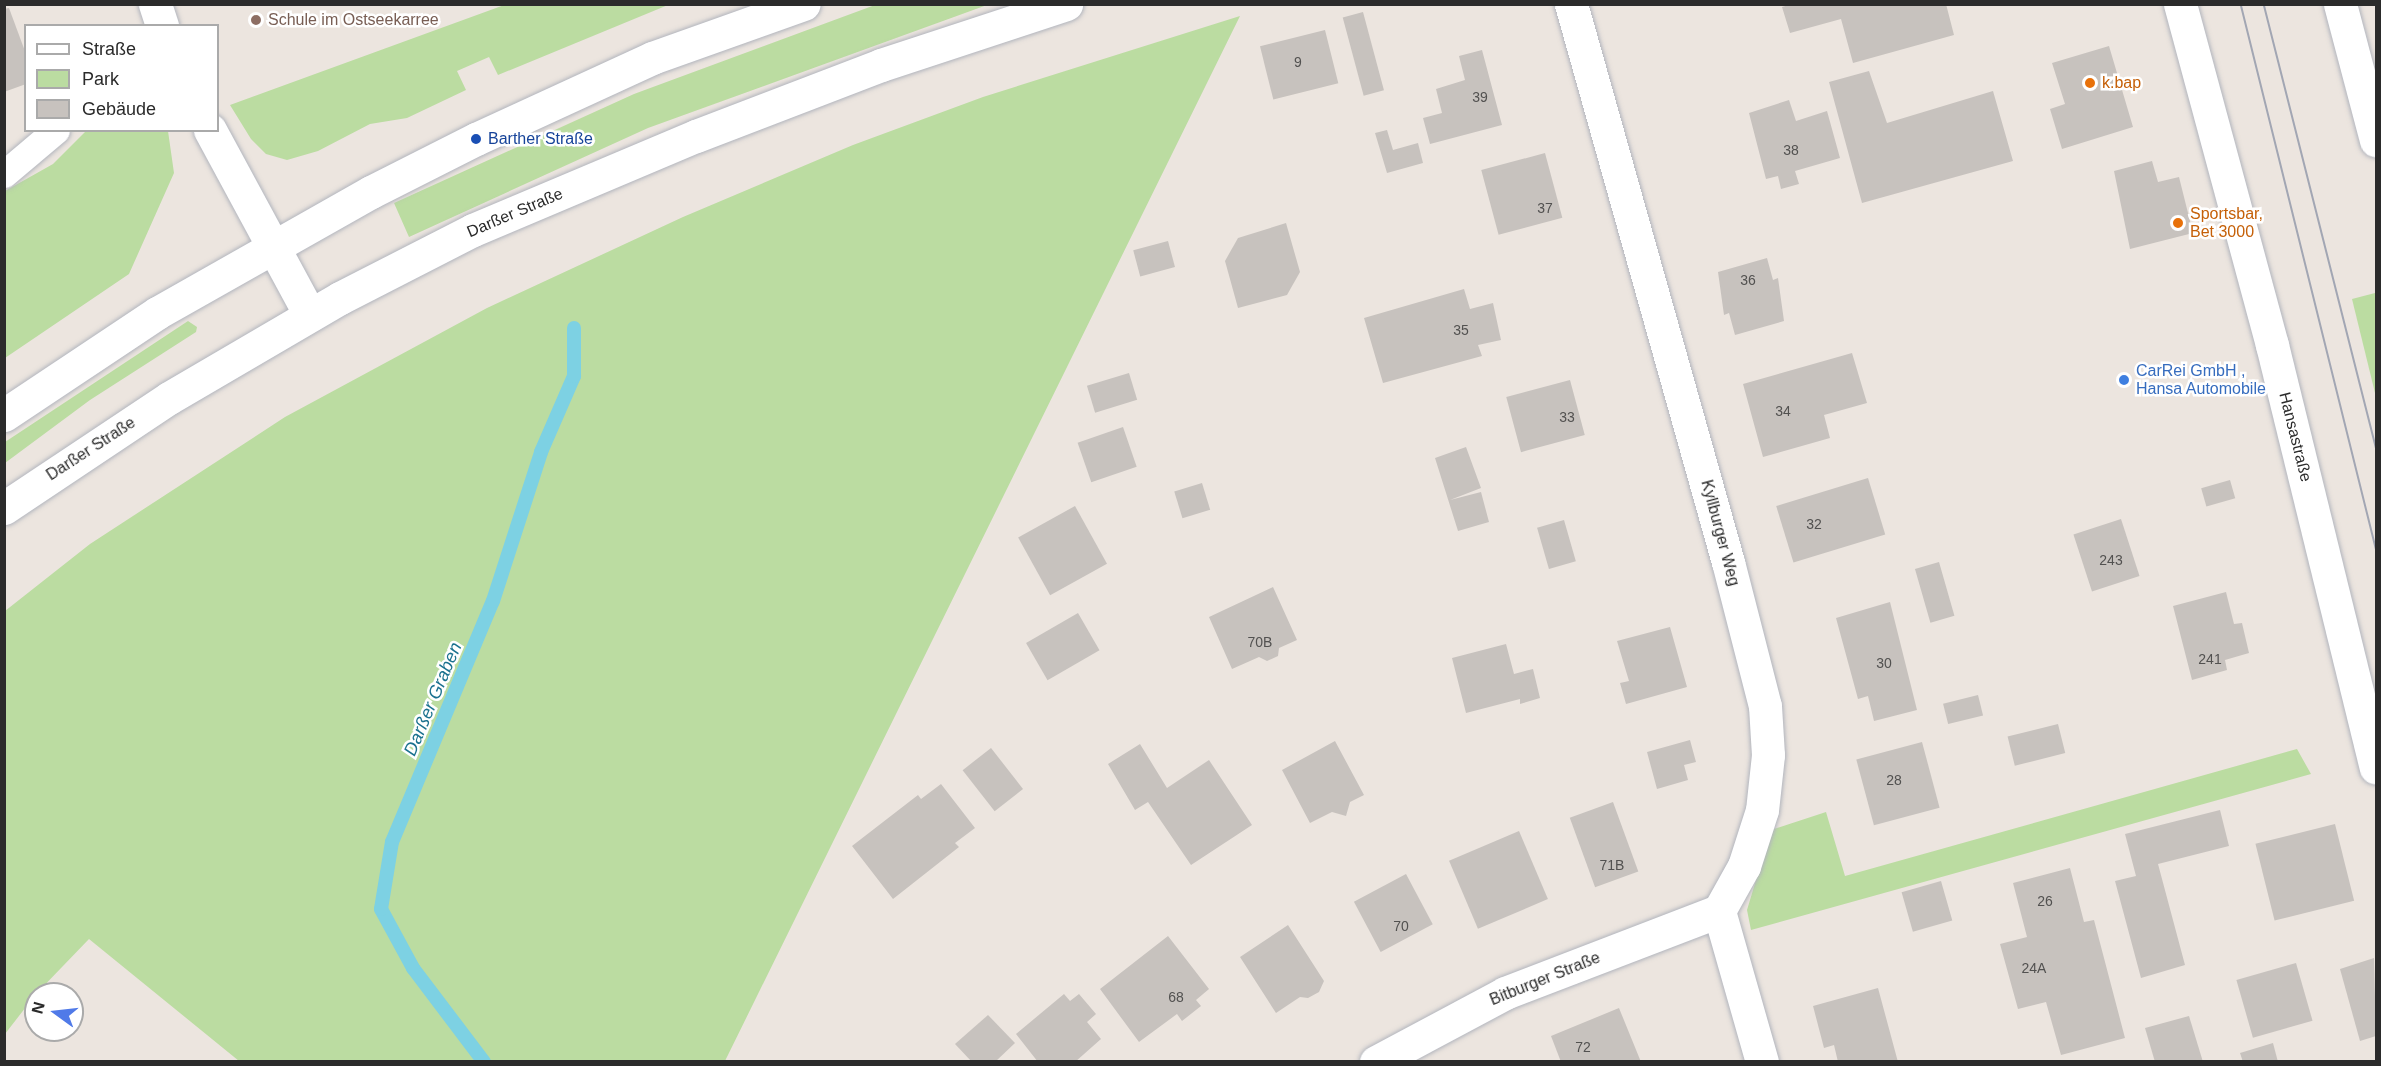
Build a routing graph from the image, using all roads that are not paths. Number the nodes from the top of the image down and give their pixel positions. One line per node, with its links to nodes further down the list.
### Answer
1 (155, 4): 7 (main road)
2 (804, 4): 12 (main road)
3 (1066, 4): 13 (main road, Darßer Straße)
4 (1570, 4): 17 (main road, Kyllburger Weg)
5 (2180, 4): 16 (main road, Hansastraße)
6 (2340, 4): 10 (main road)
7 (161, 24)
8 (54, 132): 11 (lane)
9 (211, 132): 12 (main road)
10 (2376, 140)
11 (4, 174)
12 (274, 244): 13 (main road); 14 (main road)
13 (309, 315): 15 (main road, Darßer Straße)
14 (4, 415)
15 (4, 508)
16 (2376, 767)
17 (1719, 910): 18 (main road, Bitburger Straße); 19 (main road)
18 (1376, 1062)
19 (1762, 1062)

